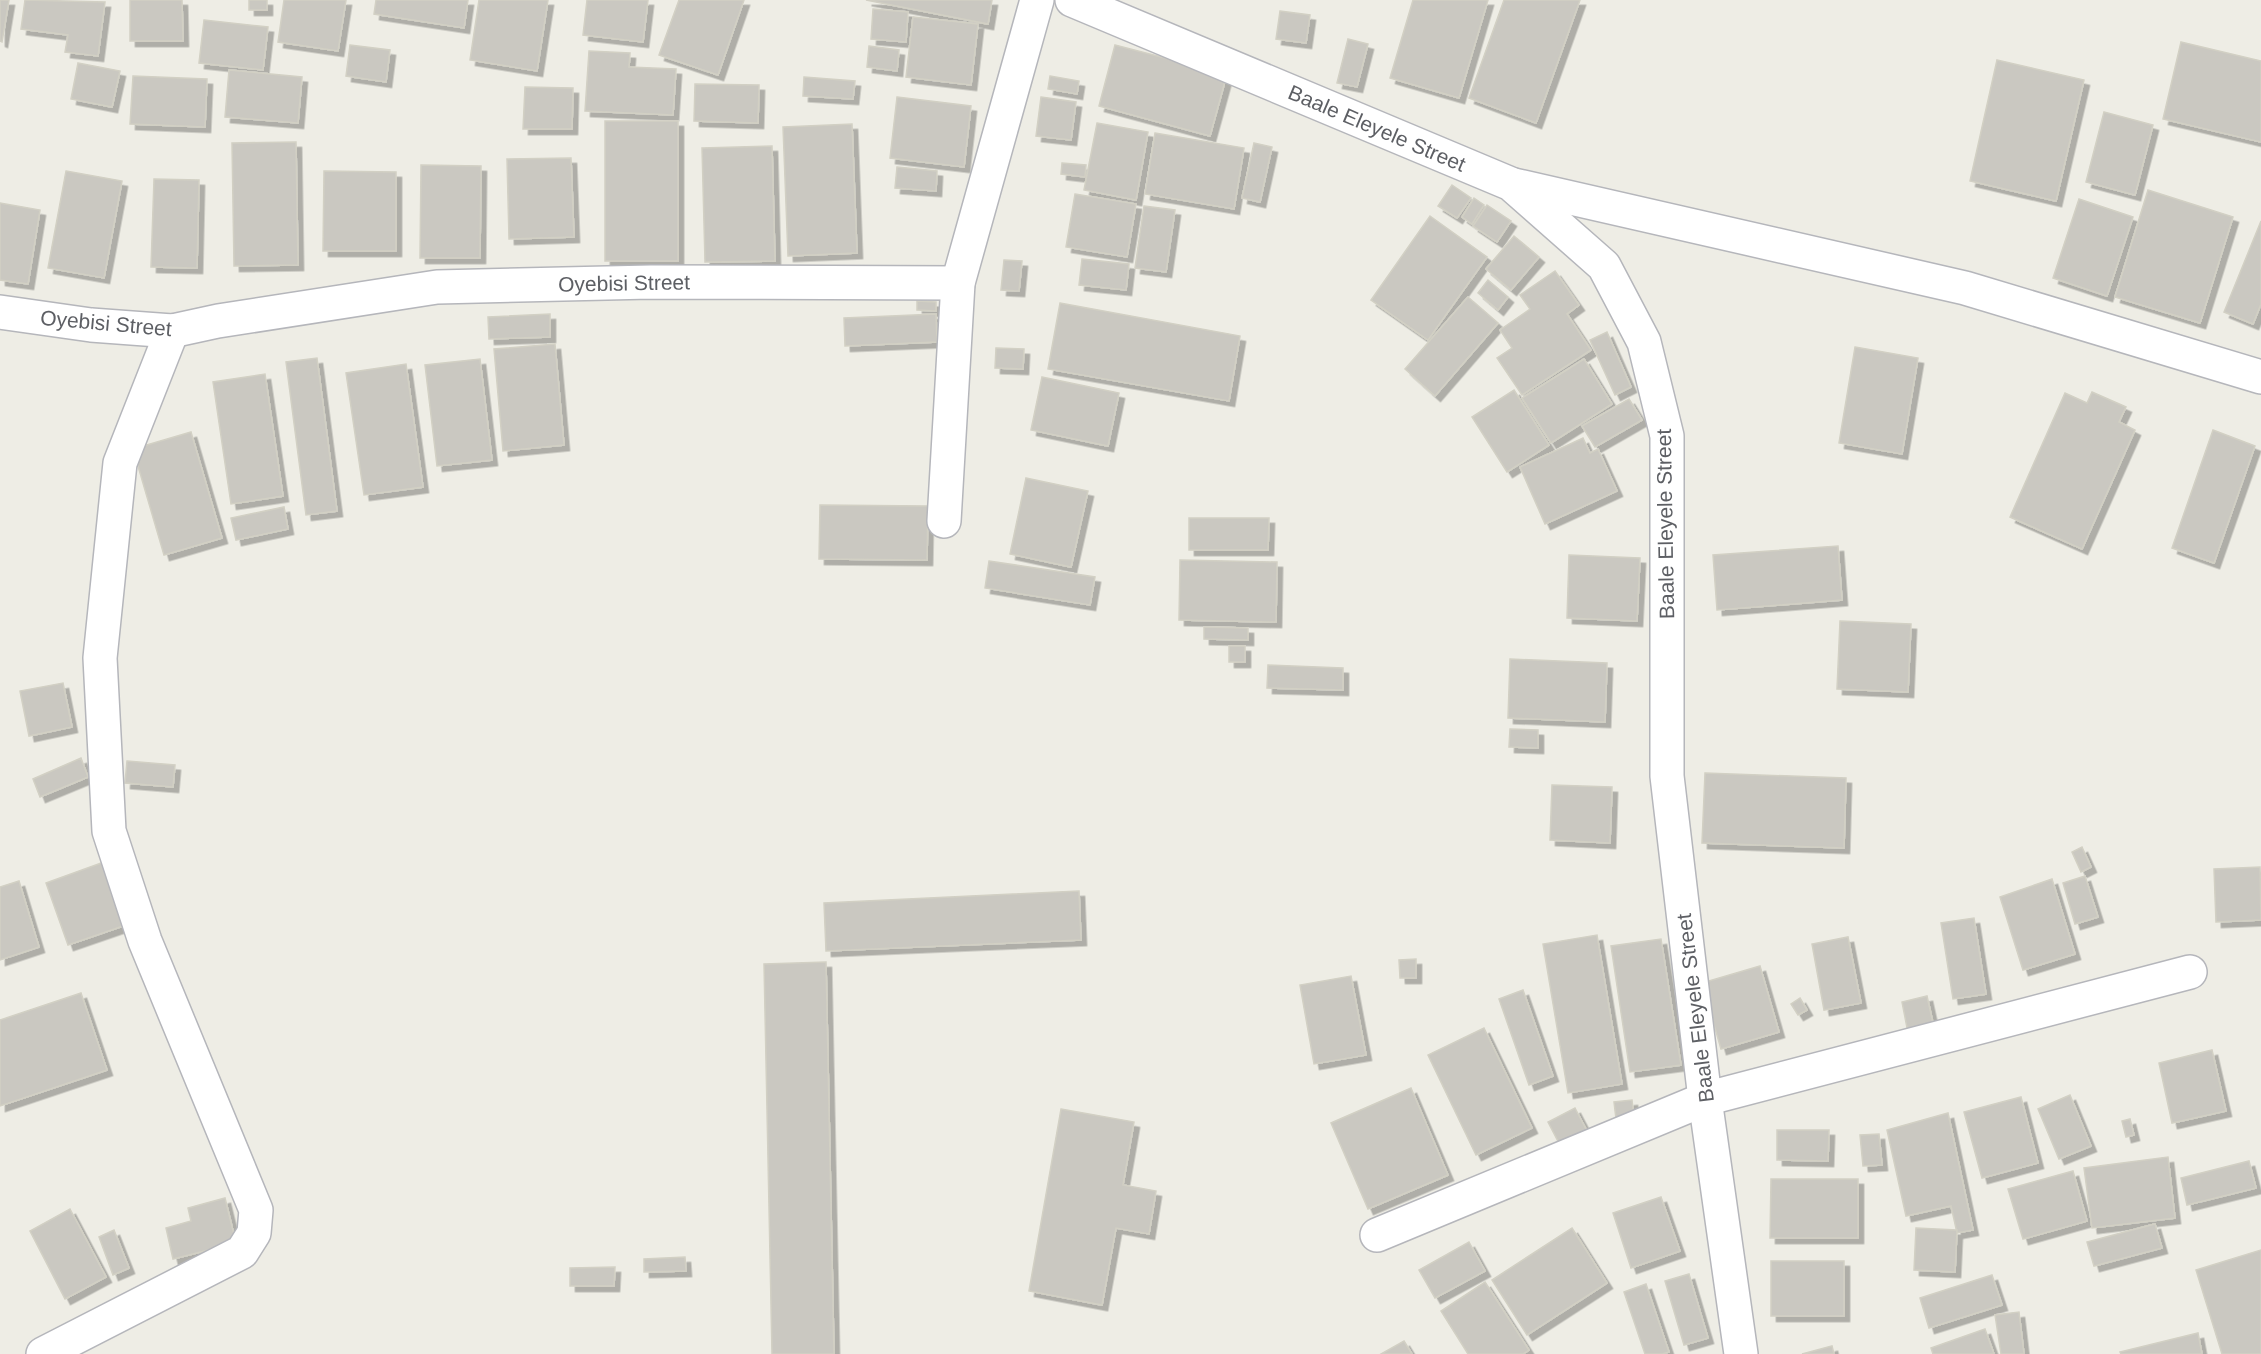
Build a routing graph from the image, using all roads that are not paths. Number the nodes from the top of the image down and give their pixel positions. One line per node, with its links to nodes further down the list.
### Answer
1 (1036, 0): 4 (street)
2 (1072, 0): 3 (street, Baale Eleyele Street)
3 (1511, 184): 7 (street); 10 (street, Baale Eleyele Street)
4 (958, 283): 6 (street, Oyebisi Street); 8 (street)
5 (0, 312): 6 (street, Oyebisi Street)
6 (172, 331): 12 (street)
7 (2261, 377)
8 (944, 521)
9 (2190, 972): 10 (street)
10 (1705, 1099): 11 (street); 13 (street, Baale Eleyele Street)
11 (1377, 1235)
12 (44, 1354)
13 (1740, 1354)

